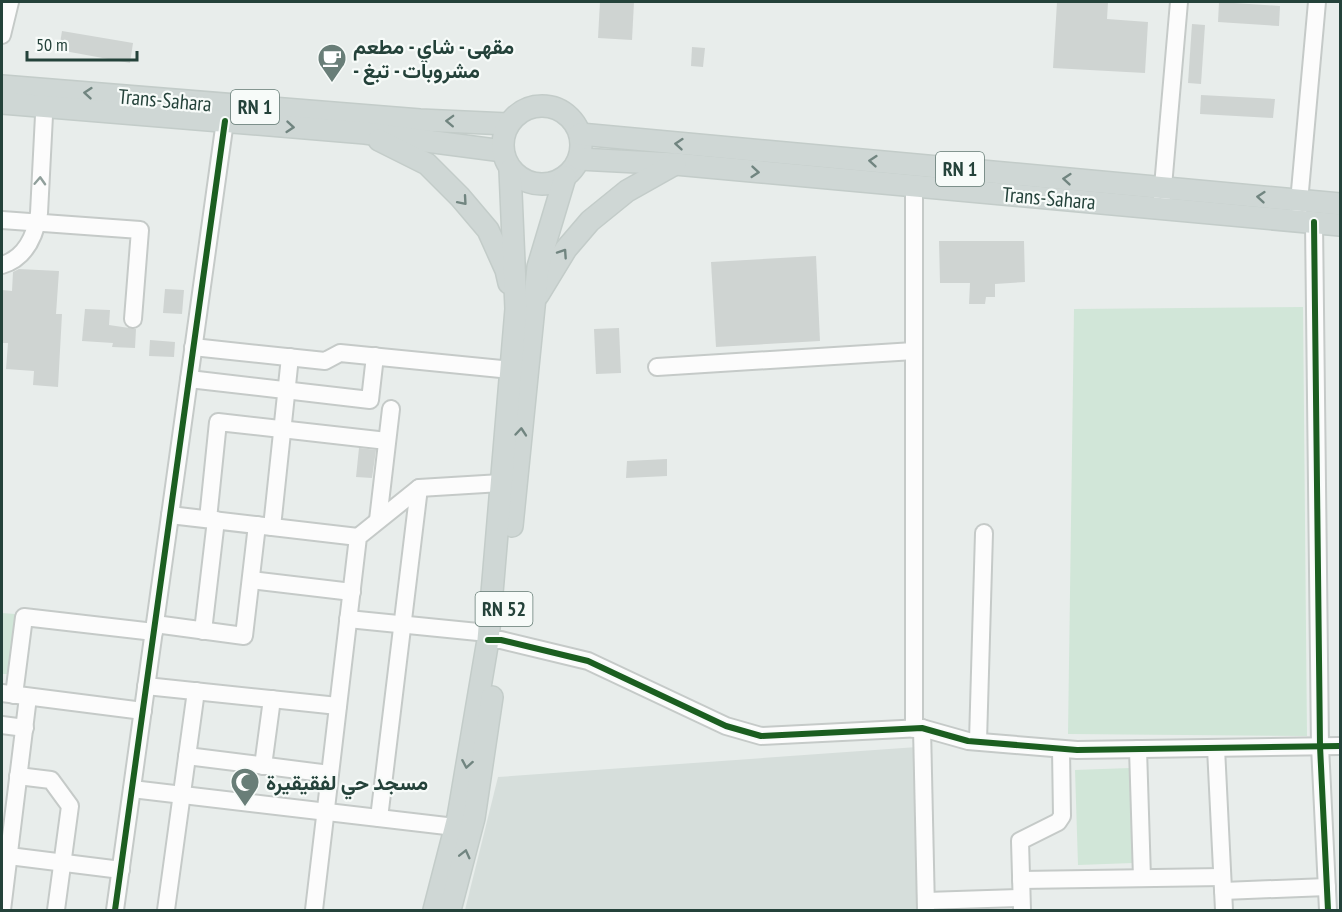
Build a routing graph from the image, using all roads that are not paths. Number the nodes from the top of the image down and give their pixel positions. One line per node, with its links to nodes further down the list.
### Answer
1 (10, 2): 4 (street)
2 (1179, 2): 17 (street)
3 (1317, 2): 19 (street)
4 (2, 35)
5 (2, 86): 6 (main road, Trans-Sahara / RN 1)
6 (45, 98): 7 (main road, Trans-Sahara / RN 1); 8 (main road, Trans-Sahara / RN 1); 9 (main road, Trans-Sahara / RN 1, one-way to 6); 21 (street, one-way to 6)
7 (2, 103)
8 (225, 121): 10 (main road, Trans-Sahara / RN 1, one-way to 10); 26 (street)
9 (508, 124): 11 (main road); 13 (main road)
10 (364, 133): 13 (main road, Trans-Sahara / RN 1); 24 (main road, one-way to 24)
11 (580, 134): 12 (main road); 17 (main road, Trans-Sahara / RN 1, one-way to 11)
12 (579, 159): 14 (main road, Trans-Sahara / RN 1); 15 (main road)
13 (507, 160): 15 (main road); 24 (main road)
14 (675, 164): 16 (main road, Trans-Sahara / RN 1, one-way to 16); 24 (main road, one-way to 14)
15 (565, 177): 24 (main road)
16 (914, 186): 17 (main road, Trans-Sahara / RN 1); 27 (street)
17 (1162, 198): 19 (main road, Trans-Sahara / RN 1)
18 (1341, 204): 19 (main road, Trans-Sahara / RN 1)
19 (1303, 215): 22 (main road, Trans-Sahara / RN 1); 62 (street)
20 (2, 220): 21 (street)
21 (37, 222): 23 (street); 25 (street)
22 (1341, 225)
23 (2, 265)
24 (524, 306): 31 (main road, RN 52); 51 (main road, RN 52, one-way to 24)
25 (133, 319)
26 (193, 347): 29 (street); 32 (street)
27 (914, 351): 30 (street); 60 (street)
28 (375, 356): 29 (street); 31 (street); 33 (street)
29 (290, 357): 33 (street)
30 (657, 366)
31 (511, 370): 37 (main road, RN 52)
32 (189, 380): 33 (street); 39 (street)
33 (286, 390): 35 (street)
34 (391, 409): 36 (street)
35 (282, 430): 36 (street); 40 (street); 42 (street)
36 (387, 441): 41 (street)
37 (501, 483): 38 (street); 51 (main road, RN 52)
38 (419, 488): 41 (street); 48 (street)
39 (170, 515): 40 (street); 49 (street)
40 (212, 520): 42 (street); 50 (street)
41 (378, 520): 44 (street)
42 (265, 526): 44 (street); 45 (street)
43 (984, 533): 61 (street)
44 (358, 537): 46 (street)
45 (251, 580): 46 (street); 50 (street)
46 (352, 592): 47 (street)
47 (348, 619): 48 (street); 56 (street)
48 (402, 625): 51 (street); 74 (street)
49 (154, 628): 50 (street); 52 (street); 54 (street)
50 (203, 630)
51 (492, 638): 60 (street); 75 (main road, RN 52, one-way to 75); 91 (main road, RN 52, one-way to 51)
52 (147, 686): 53 (street); 57 (street)
53 (196, 691): 55 (street); 67 (street)
54 (15, 695): 57 (street); 59 (street)
55 (272, 699): 56 (street); 68 (street)
56 (338, 706): 69 (street)
57 (143, 711): 71 (street)
58 (2, 725): 59 (street)
59 (25, 728): 70 (street)
60 (918, 729): 61 (street); 84 (street)
61 (978, 741): 65 (street)
62 (1320, 746): 63 (street); 64 (street); 82 (street)
63 (1341, 746)
64 (1216, 748): 66 (street); 81 (street)
65 (1060, 749): 66 (street); 80 (street)
66 (1138, 749): 79 (street)
67 (187, 756): 68 (street); 72 (street)
68 (264, 766): 69 (street)
69 (330, 774): 73 (street)
70 (18, 776): 76 (street); 77 (street)
71 (132, 789): 72 (street); 78 (street)
72 (182, 795): 73 (street); 88 (street)
73 (325, 812): 74 (street); 89 (street)
74 (379, 818): 75 (street)
75 (455, 827): 90 (main road, RN 52)
76 (7, 850): 77 (street); 85 (street)
77 (63, 862): 78 (street); 86 (street)
78 (121, 870): 87 (street)
79 (1142, 878): 80 (street); 81 (street)
80 (1021, 880): 83 (street)
81 (1222, 884): 82 (street); 92 (street)
82 (1327, 887): 93 (street)
83 (1022, 904): 84 (street)
84 (926, 906)
85 (2, 910)
86 (57, 910)
87 (116, 910)
88 (166, 910)
89 (314, 910)
90 (434, 910)
91 (450, 910)
92 (1224, 910)
93 (1328, 910)

